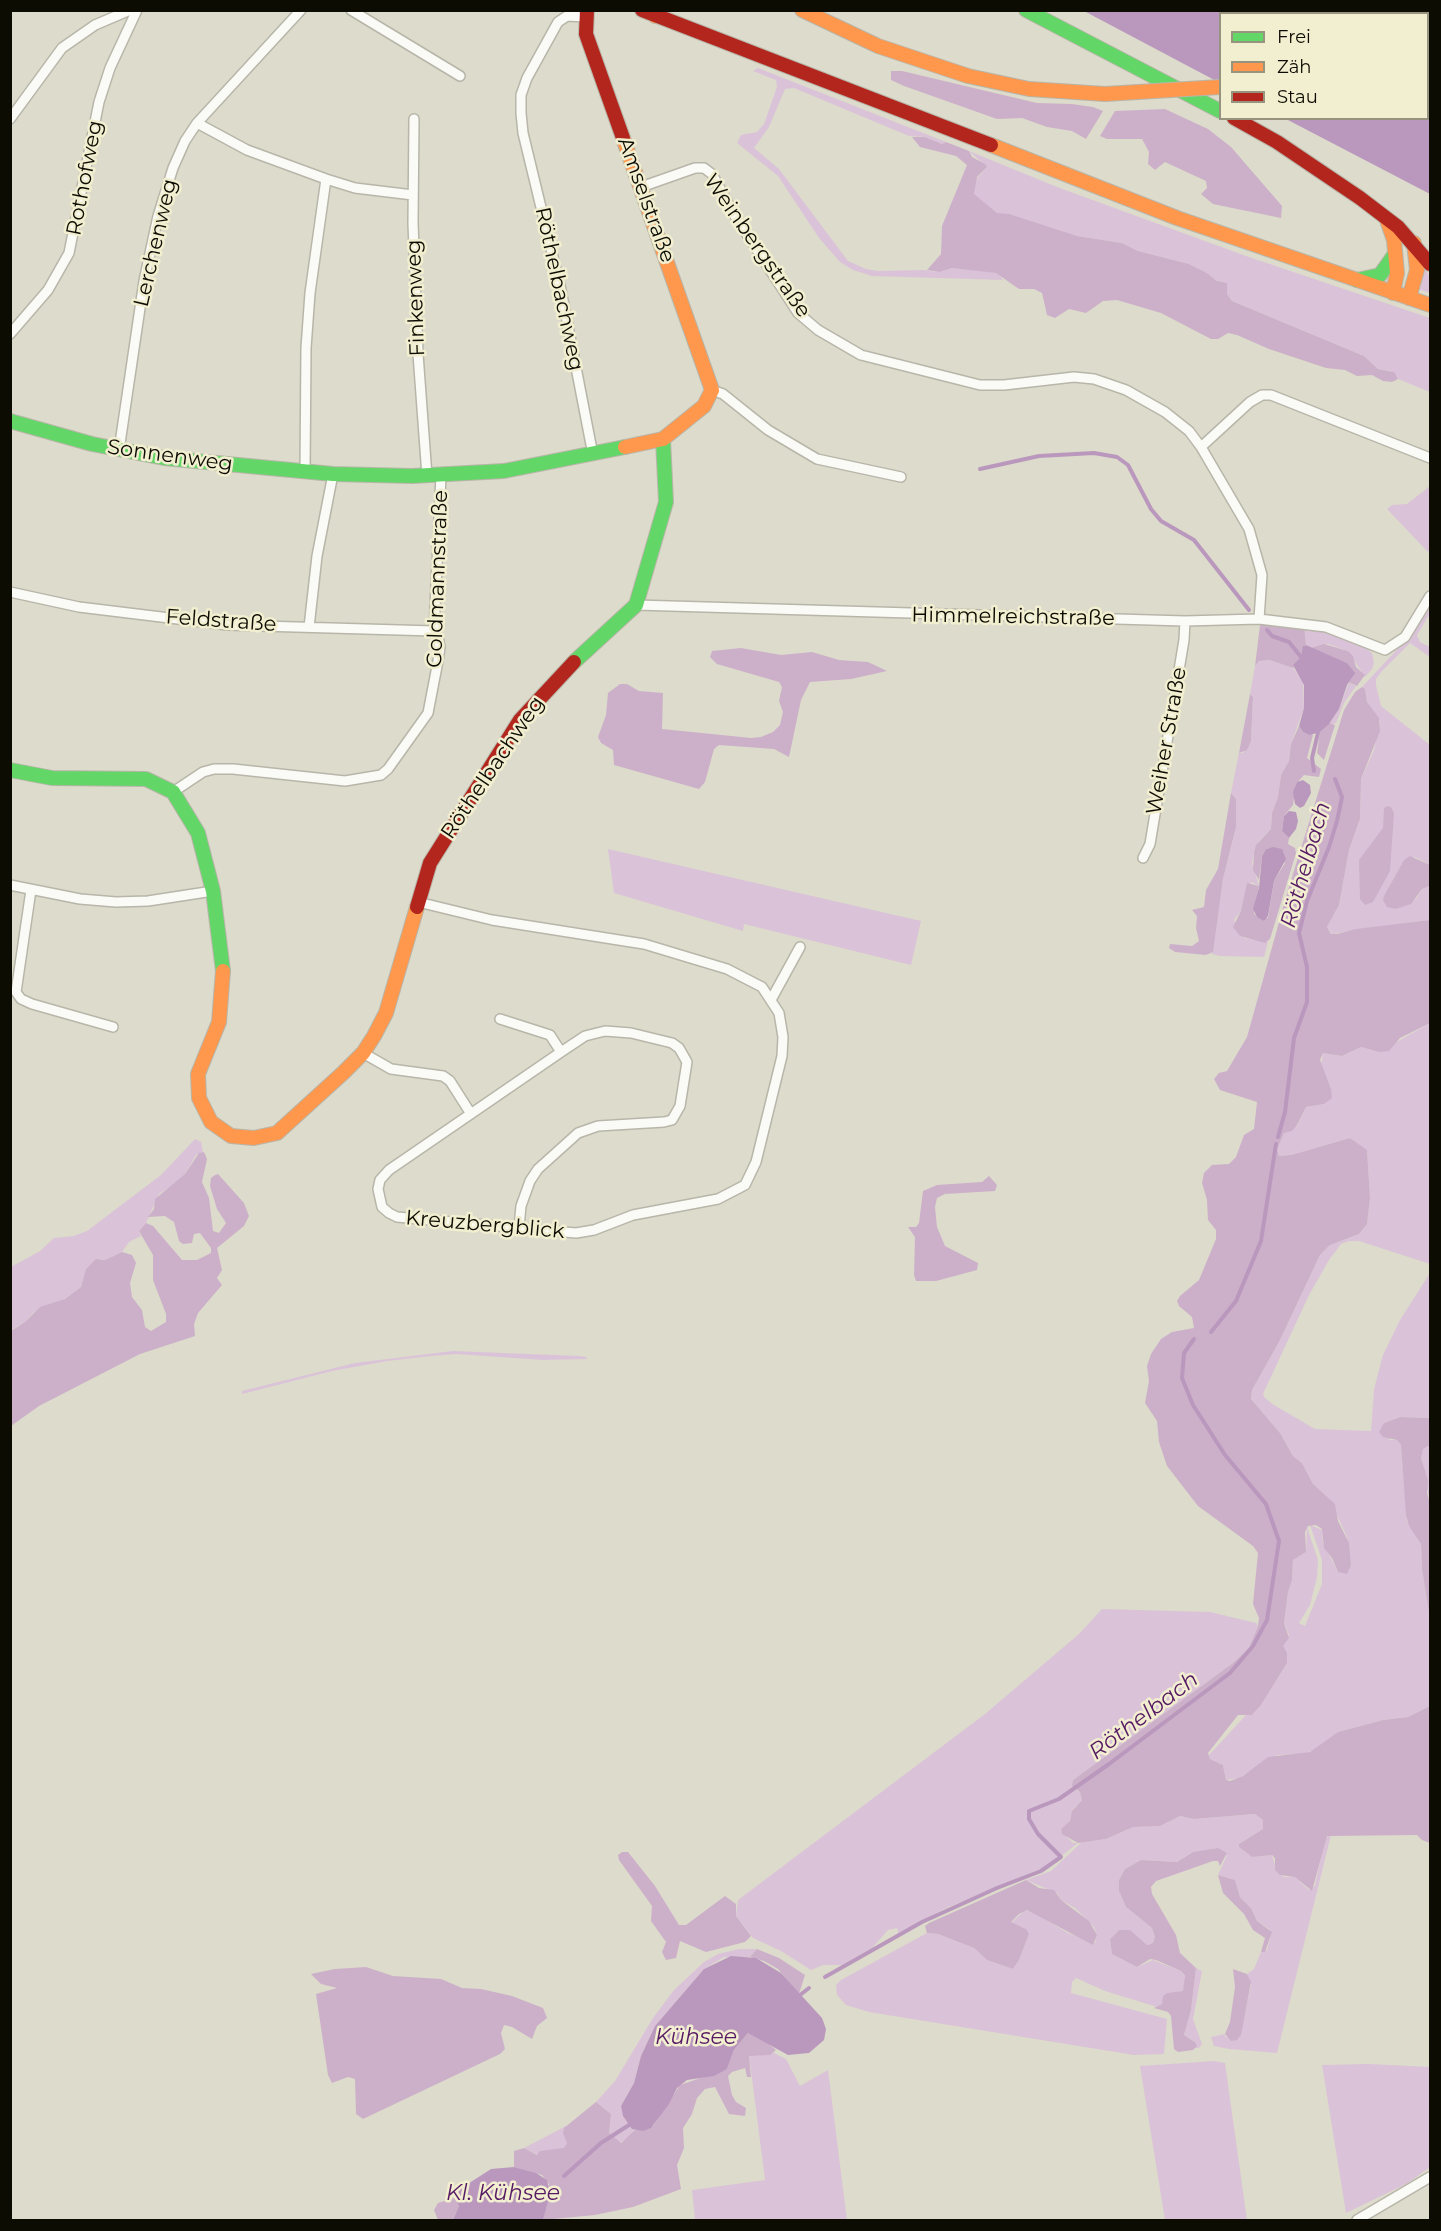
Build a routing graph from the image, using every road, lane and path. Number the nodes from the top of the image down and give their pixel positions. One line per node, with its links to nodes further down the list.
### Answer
1 (130, 10): 15 (street)
2 (137, 10): 30 (street, Rothofweg)
3 (301, 10): 18 (street, Lerchenweg)
4 (351, 10): 12 (street)
5 (642, 10): 9 (street)
6 (802, 10): 11 (street)
7 (825, 10): 11 (street)
8 (1026, 10): 14 (street)
9 (656, 13): 26 (street)
10 (586, 14): 20 (street, Amselstraße); 36 (street, Röthelbachweg)
11 (849, 34): 13 (street, bridge)
12 (460, 76)
13 (1219, 87)
14 (1219, 110)
15 (10, 118)
16 (414, 120): 21 (street, Finkenweg)
17 (1237, 120): 22 (street)
18 (197, 123): 19 (street); 35 (street, Lerchenweg)
19 (326, 179): 21 (street); 38 (street)
20 (641, 187): 31 (street, Amselstraße); 34 (street, Weinbergstraße)
21 (413, 195): 41 (street, Finkenweg)
22 (1386, 220): 23 (street); 24 (street)
23 (1414, 243): 25 (street); 28 (street)
24 (1395, 254): 26 (street); 27 (street)
25 (1431, 264)
26 (1357, 280): 27 (street)
27 (1393, 292): 28 (street)
28 (1409, 298): 29 (street)
29 (1431, 305)
30 (10, 334)
31 (712, 390): 33 (street); 42 (street)
32 (10, 421): 35 (street, Sonnenweg)
33 (663, 439): 36 (street); 45 (street)
34 (1201, 447): 37 (street); 46 (street, Weinbergstraße)
35 (119, 450): 38 (street, Sonnenweg)
36 (593, 455): 40 (street, Sonnenweg)
37 (1431, 458)
38 (305, 472): 39 (street, Sonnenweg)
39 (333, 474): 41 (street, Sonnenweg); 48 (street)
40 (441, 475): 41 (street, Sonnenweg); 49 (street, Goldmannstraße)
41 (427, 476)
42 (901, 477)
43 (10, 592): 48 (street, Feldstraße)
44 (1431, 596): 46 (street, Himmelreichstraße)
45 (636, 605): 47 (street, Himmelreichstraße); 56 (street, Röthelbachweg)
46 (1259, 619): 47 (street, Himmelreichstraße)
47 (1185, 621): 52 (street, Weiher Straße)
48 (309, 627): 49 (street, Feldstraße)
49 (434, 632): 51 (street, Goldmannstraße)
50 (10, 770): 51 (street)
51 (173, 792): 55 (street)
52 (1143, 858)
53 (10, 885): 54 (street)
54 (31, 890): 55 (street); 60 (street)
55 (213, 891): 62 (street, Röthelbachweg)
56 (418, 902): 58 (street); 62 (street, Röthelbachweg)
57 (800, 947): 58 (street)
58 (772, 998): 64 (street, Kreuzbergblick)
59 (500, 1019): 61 (street)
60 (113, 1027)
61 (561, 1052): 63 (street, Kreuzbergblick); 64 (street, Kreuzbergblick)
62 (363, 1053): 63 (street)
63 (471, 1114): 64 (street, Kreuzbergblick)
64 (519, 1227)
65 (1431, 2177): 66 (street)
66 (1357, 2220)

